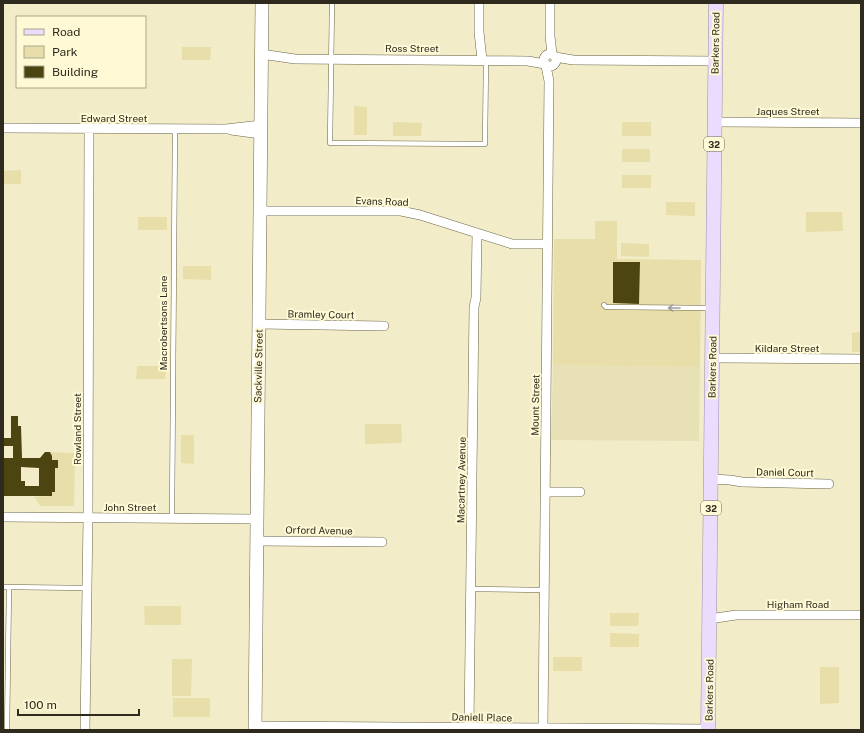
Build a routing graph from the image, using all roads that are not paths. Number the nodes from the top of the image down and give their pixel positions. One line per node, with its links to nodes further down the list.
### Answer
1 (262, 3): 6 (street, Sackville Street)
2 (332, 3): 7 (lane)
3 (479, 3): 8 (street)
4 (550, 3): 9 (street, Mount Street)
5 (716, 3): 10 (main road, Barkers Road / 32)
6 (261, 59): 7 (street, Ross Street); 16 (street, Sackville Street)
7 (331, 59): 8 (street, Ross Street); 8 (lane)
8 (484, 60): 9 (street, Ross Street)
9 (549, 60): 10 (street, Ross Street); 19 (street, Mount Street)
10 (715, 61): 11 (main road, Barkers Road / 32)
11 (715, 122): 12 (street, Jaques Street); 21 (main road, Barkers Road / 32)
12 (861, 123)
13 (3, 128): 14 (street, Edward Street)
14 (89, 129): 15 (street, Edward Street); 31 (street, Rowland Street)
15 (175, 129): 16 (street, Edward Street); 32 (lane, Macrobertsons Lane)
16 (260, 130): 17 (street, Sackville Street)
17 (260, 211): 18 (street, Evans Road); 22 (street, Sackville Street)
18 (477, 233): 19 (street, Evans Road); 39 (street, Macartney Avenue)
19 (548, 244): 28 (street, Mount Street)
20 (604, 305): 21 (lane, one-way to 20)
21 (713, 308): 24 (main road, Barkers Road / 32)
22 (259, 324): 23 (street, Bramley Court); 33 (street, Sackville Street)
23 (384, 326)
24 (712, 358): 25 (street, Kildare Street); 26 (main road, Barkers Road / 32)
25 (861, 359)
26 (711, 482): 27 (street, Daniel Court); 41 (main road, Barkers Road / 32)
27 (829, 484)
28 (545, 492): 29 (street); 40 (street, Mount Street)
29 (580, 492)
30 (3, 517): 31 (street, John Street)
31 (88, 517): 32 (street, John Street); 38 (street, Rowland Street)
32 (172, 518): 33 (street, John Street)
33 (257, 519): 34 (street, Sackville Street)
34 (257, 541): 35 (street, Orford Avenue); 43 (street, Sackville Street)
35 (382, 542)
36 (3, 587): 37 (lane)
37 (9, 587): 38 (lane); 46 (lane)
38 (88, 588): 47 (street, Rowland Street)
39 (470, 589): 40 (lane); 44 (street, Macartney Avenue)
40 (544, 590): 45 (street, Mount Street)
41 (709, 615): 42 (street, Higham Road); 48 (main road, Barkers Road / 32)
42 (861, 615)
43 (255, 728): 44 (street, Daniell Place)
44 (469, 728): 45 (street, Daniell Place)
45 (543, 728): 48 (street, Daniell Place)
46 (7, 730)
47 (85, 730)
48 (708, 730)

